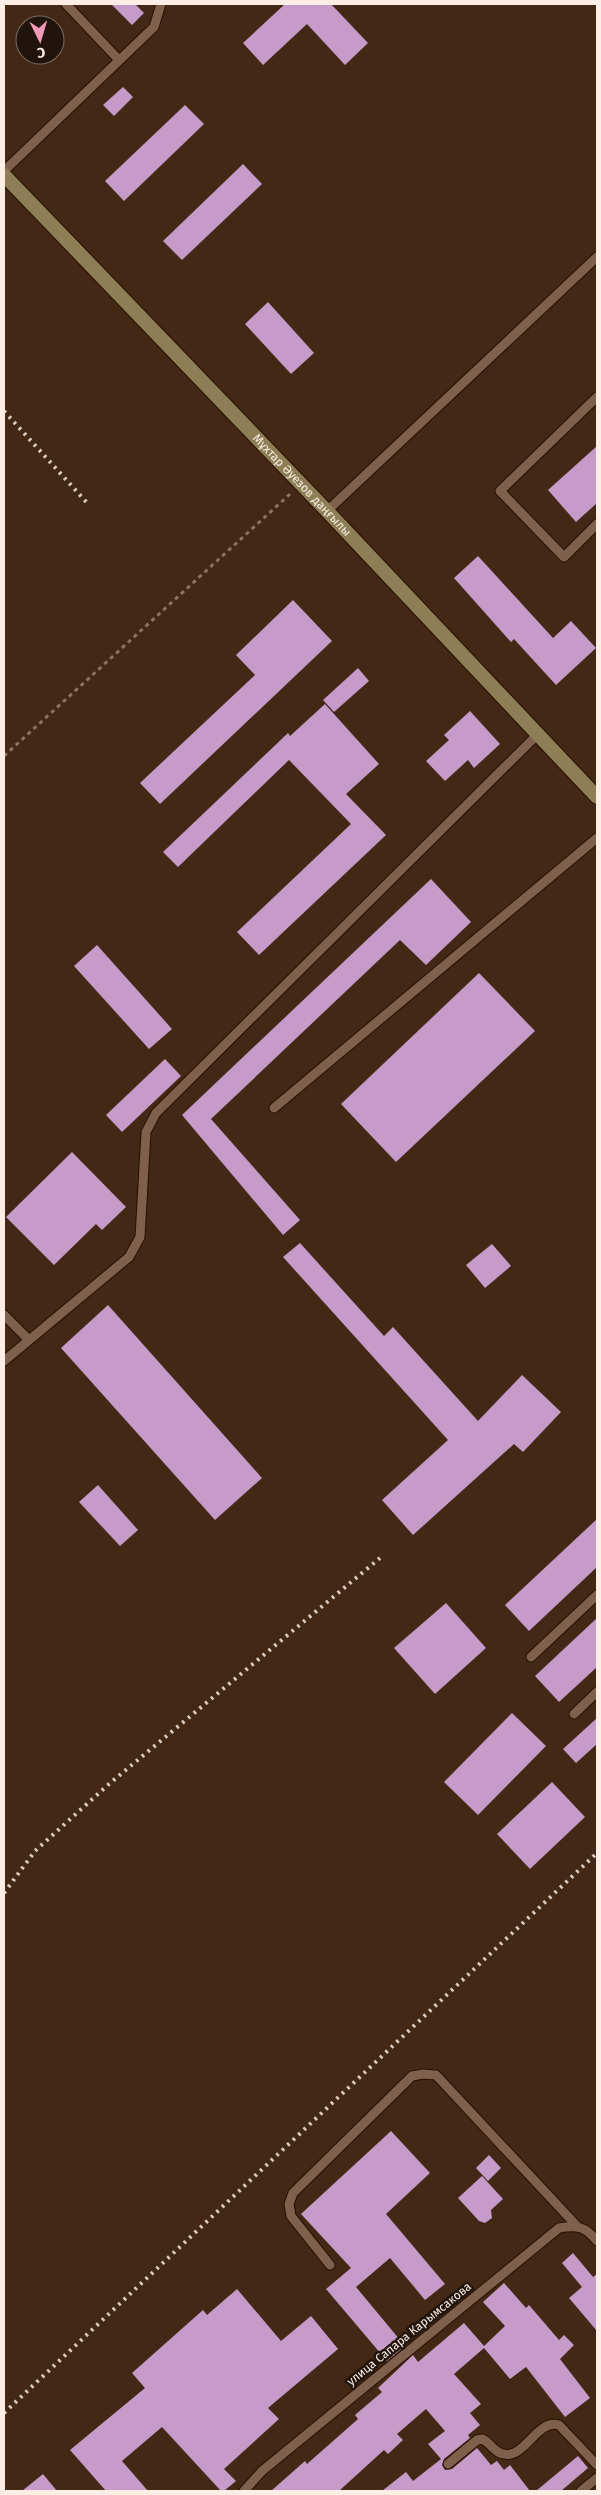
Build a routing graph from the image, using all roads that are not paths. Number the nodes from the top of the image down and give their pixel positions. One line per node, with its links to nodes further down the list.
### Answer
1 (66, 4): 3 (lane)
2 (161, 4): 3 (lane)
3 (119, 60): 4 (lane)
4 (4, 173): 7 (main road, Мұхтар Әуезов даңғылы)
5 (597, 257): 7 (lane)
6 (597, 397): 8 (lane)
7 (327, 511): 9 (main road, Мұхтар Әуезов даңғылы)
8 (597, 524)
9 (538, 734): 10 (main road, Мұхтар Әуезов даңғылы); 14 (lane)
10 (597, 797)
11 (597, 838): 12 (lane)
12 (274, 1108)
13 (4, 1315): 14 (lane)
14 (28, 1339): 15 (lane)
15 (4, 1361)
16 (597, 1595): 17 (lane)
17 (531, 1657)
18 (597, 1692): 19 (lane)
19 (574, 1714)
20 (576, 2225): 21 (lane); 22 (lane); 26 (lane, улица Сапара Карымсакова)
21 (597, 2241)
22 (330, 2265)
23 (448, 2464): 24 (lane)
24 (597, 2465)
25 (597, 2478): 27 (lane)
26 (244, 2491)
27 (582, 2491)

